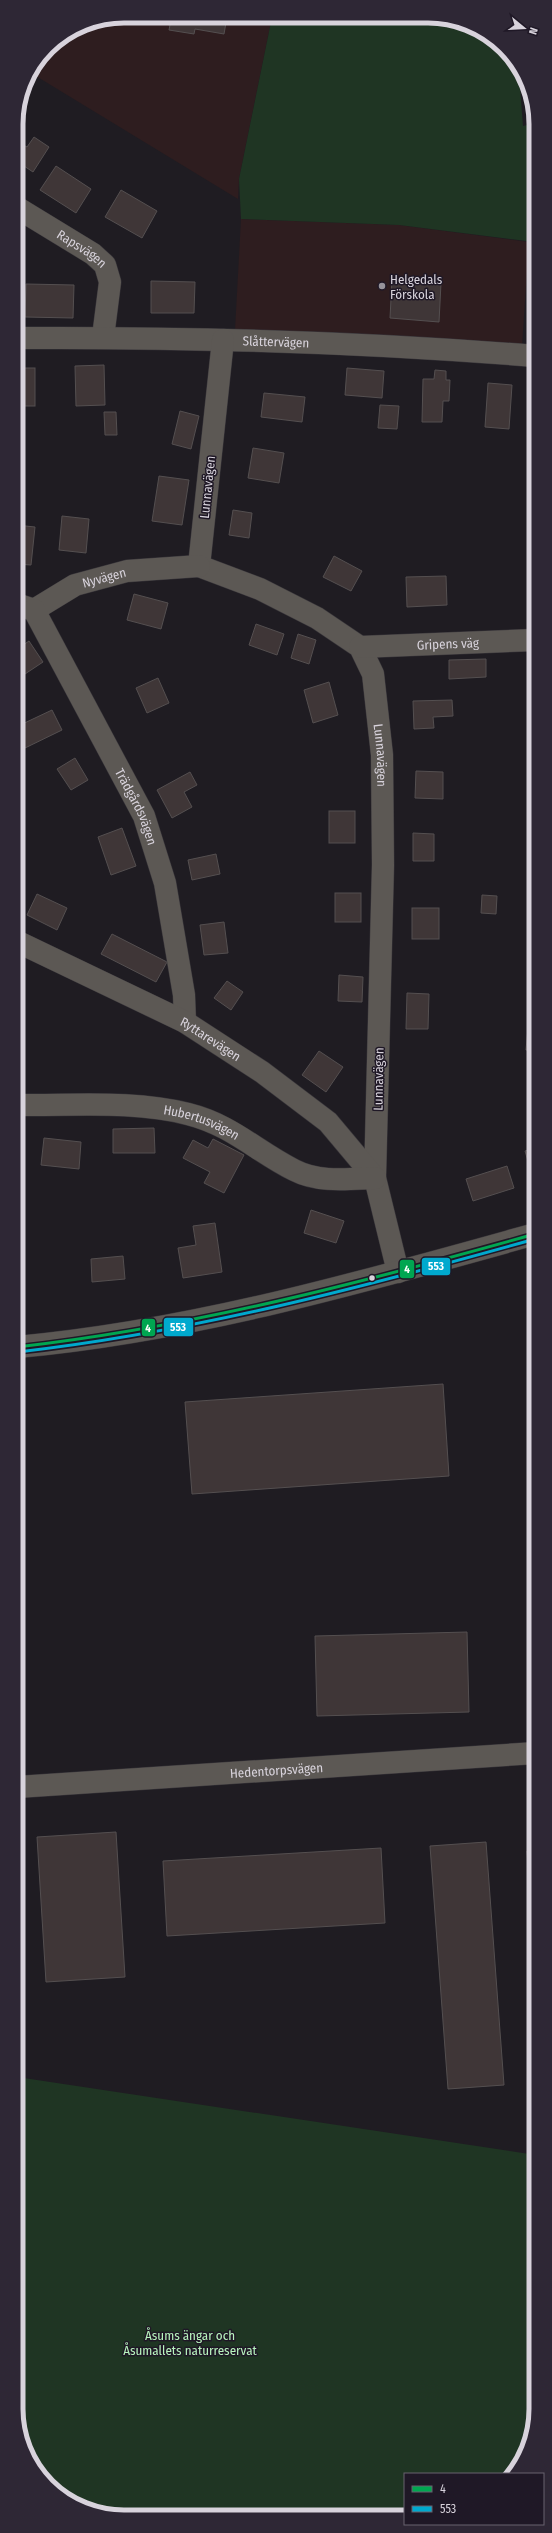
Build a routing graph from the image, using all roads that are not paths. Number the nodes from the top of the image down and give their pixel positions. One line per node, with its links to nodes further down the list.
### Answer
1 (23, 211): 3 (street, Rapsvägen)
2 (23, 338): 3 (street, Slåttervägen)
3 (103, 338): 4 (street, Slåttervägen)
4 (223, 340): 5 (street, Slåttervägen); 6 (street, Lunnavägen)
5 (529, 356)
6 (199, 566): 7 (street, Nyvägen); 9 (street)
7 (25, 607): 11 (street, Trädgårdsvägen)
8 (529, 640): 9 (street, Gripens väg)
9 (360, 647): 13 (street, Lunnavägen)
10 (23, 944): 11 (street, Ryttarevägen)
11 (185, 1022): 13 (street, Ryttarevägen)
12 (23, 1105): 13 (street, Hubertusvägen)
13 (375, 1178): 15 (street, Lunnavägen)
14 (529, 1236): 15 (street)
15 (398, 1272): 16 (street)
16 (23, 1346)
17 (529, 1753): 18 (street, Hedentorpsvägen)
18 (23, 1786)

